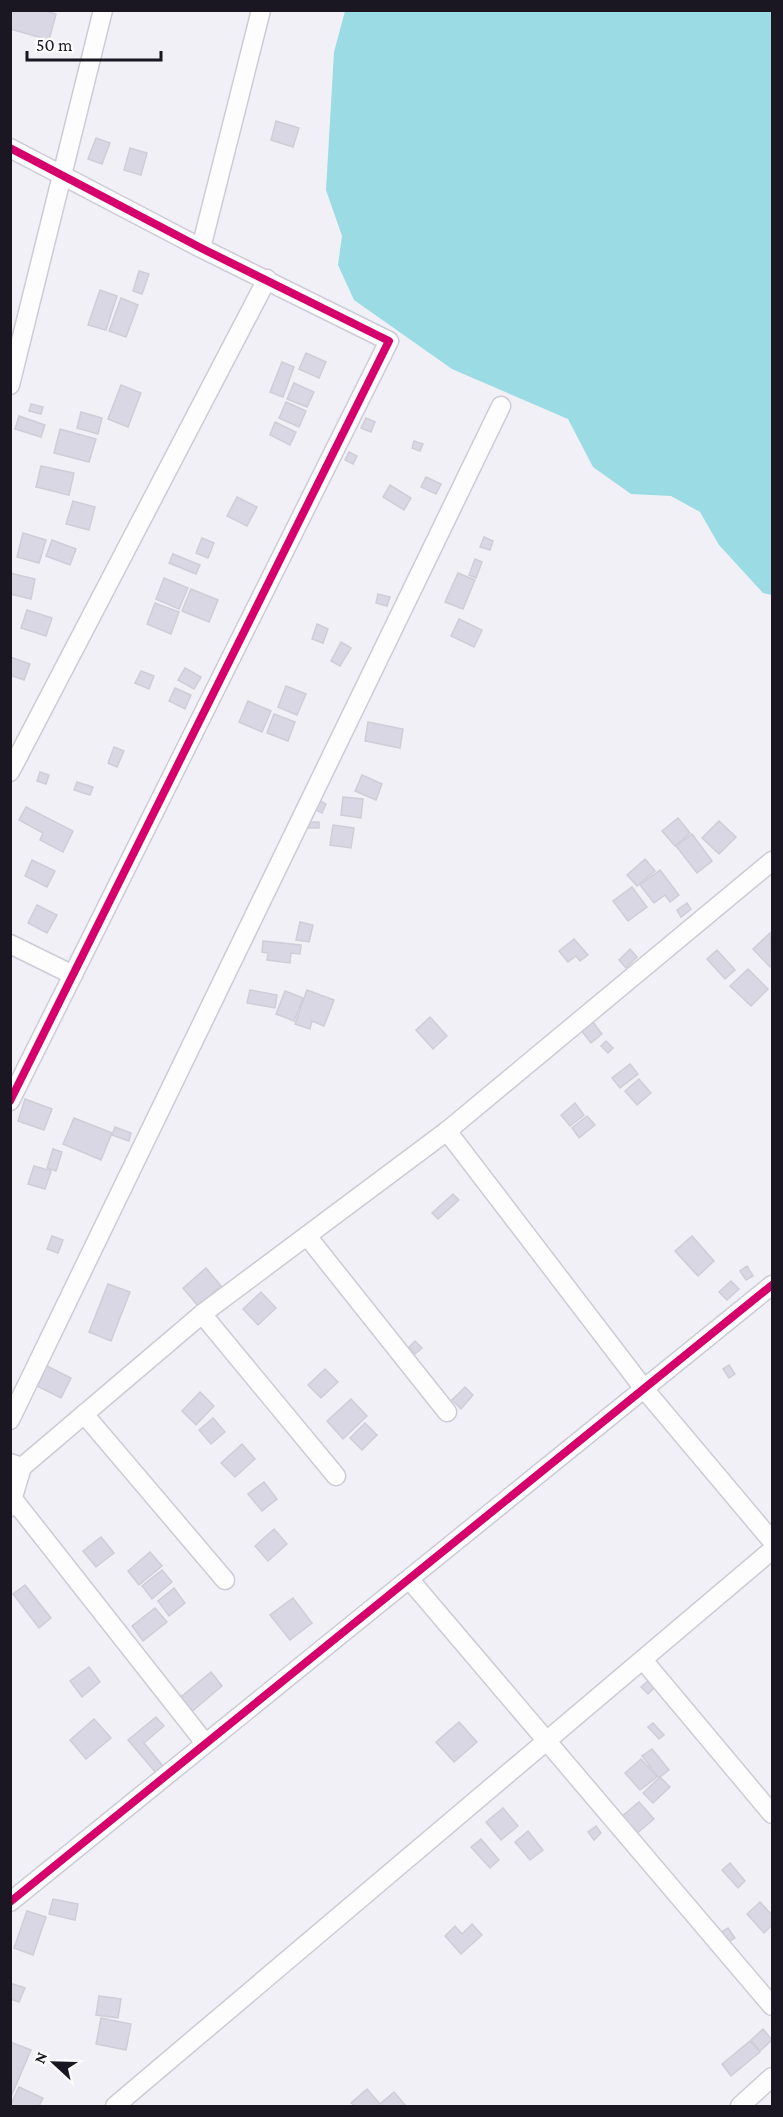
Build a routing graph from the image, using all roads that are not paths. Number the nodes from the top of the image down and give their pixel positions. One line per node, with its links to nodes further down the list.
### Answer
1 (103, 10): 4 (street)
2 (261, 10): 5 (street)
3 (10, 148): 4 (street)
4 (62, 175): 5 (street); 7 (street)
5 (201, 248): 6 (street)
6 (267, 279): 9 (street); 12 (street)
7 (10, 385)
8 (501, 406): 21 (street)
9 (10, 772)
10 (772, 861): 14 (street)
11 (10, 944): 12 (street)
12 (73, 975): 13 (street)
13 (10, 1101)
14 (447, 1131): 15 (street); 18 (street)
15 (307, 1236): 17 (street); 19 (street)
16 (772, 1285): 18 (street)
17 (202, 1314): 20 (street); 23 (street)
18 (645, 1390): 25 (street); 27 (street)
19 (447, 1412)
20 (84, 1414): 22 (street); 28 (street)
21 (10, 1420)
22 (16, 1465): 24 (street)
23 (336, 1476)
24 (12, 1503): 31 (street)
25 (772, 1541)
26 (772, 1550): 29 (street)
27 (409, 1579): 30 (street); 31 (street)
28 (225, 1580)
29 (643, 1660): 30 (street); 32 (street)
30 (547, 1741): 34 (street); 36 (street)
31 (205, 1743): 33 (street)
32 (772, 1814)
33 (10, 1902)
34 (772, 2006)
35 (772, 2078): 37 (street)
36 (115, 2106)
37 (740, 2106)

